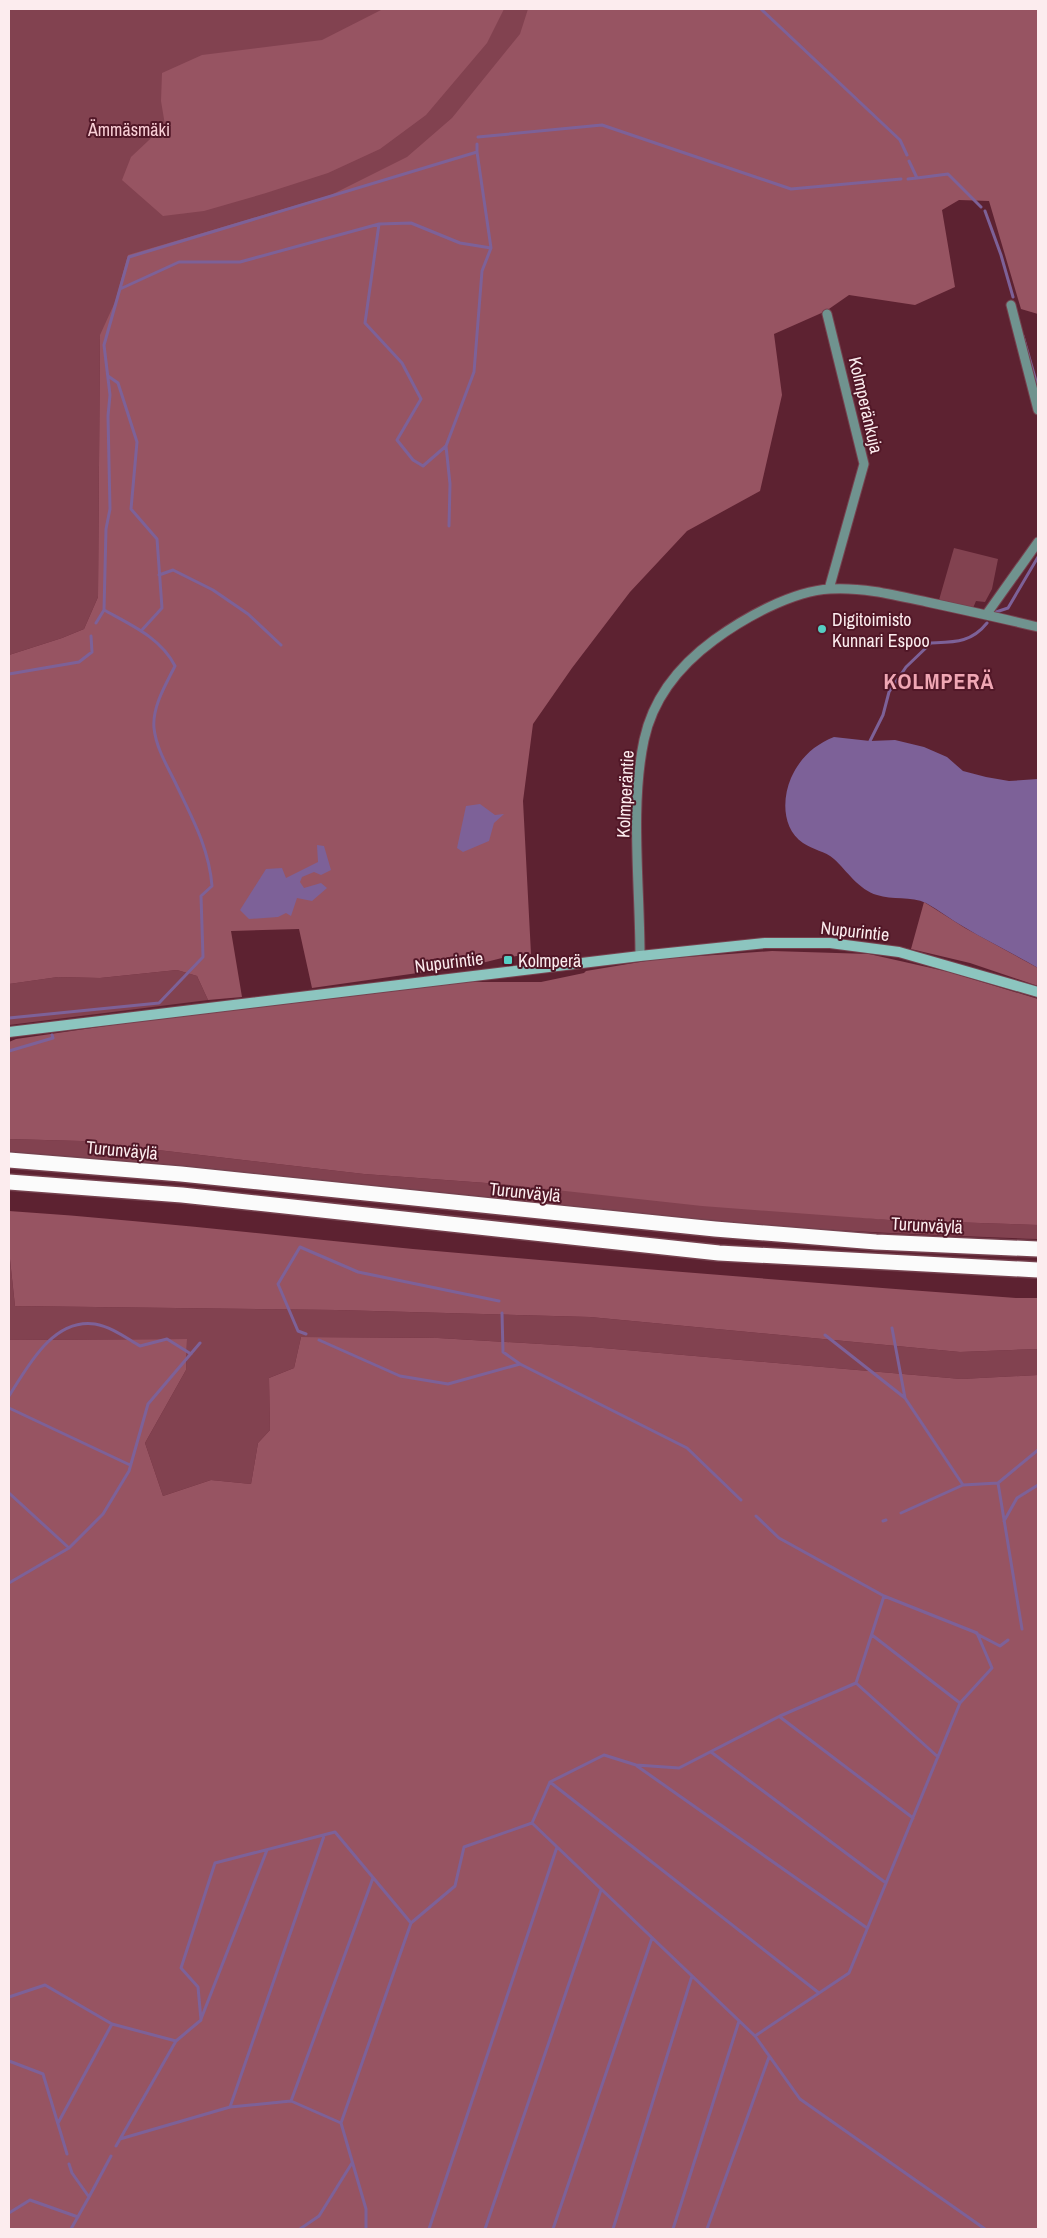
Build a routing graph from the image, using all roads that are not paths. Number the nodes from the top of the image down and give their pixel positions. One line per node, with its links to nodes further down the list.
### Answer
1 (1011, 305): 3 (street)
2 (827, 314): 5 (street, Kolmperänkuja)
3 (1038, 410)
4 (1038, 542): 6 (street)
5 (829, 589): 6 (street, Kolmperäntie); 8 (street, Kolmperäntie)
6 (986, 615): 7 (street, Kolmperäntie)
7 (1038, 627)
8 (640, 956): 9 (main road, Nupurintie); 10 (main road, Nupurintie)
9 (1038, 992)
10 (9, 1032)
11 (9, 1160): 13 (highway, Turunväylä)
12 (9, 1182): 14 (highway)
13 (1038, 1249)
14 (1038, 1270)

